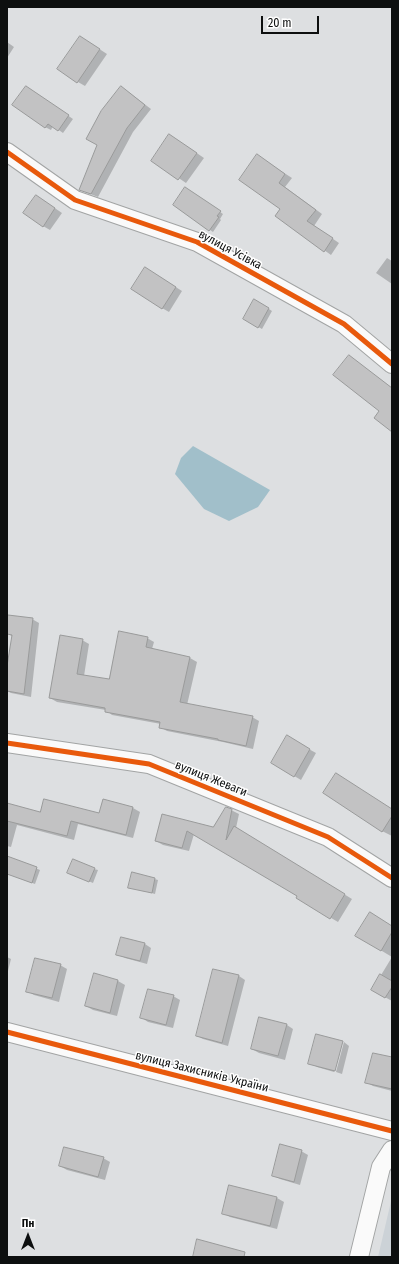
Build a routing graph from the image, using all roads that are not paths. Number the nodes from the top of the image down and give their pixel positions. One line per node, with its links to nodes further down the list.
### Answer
1 (7, 152): 2 (street, вулиця Усівка)
2 (392, 364)
3 (7, 743): 4 (street, вулиця Жеваги)
4 (392, 878)
5 (7, 1032): 6 (street, вулиця Захисників України)
6 (392, 1131)
7 (392, 1150): 8 (street)
8 (359, 1257)

